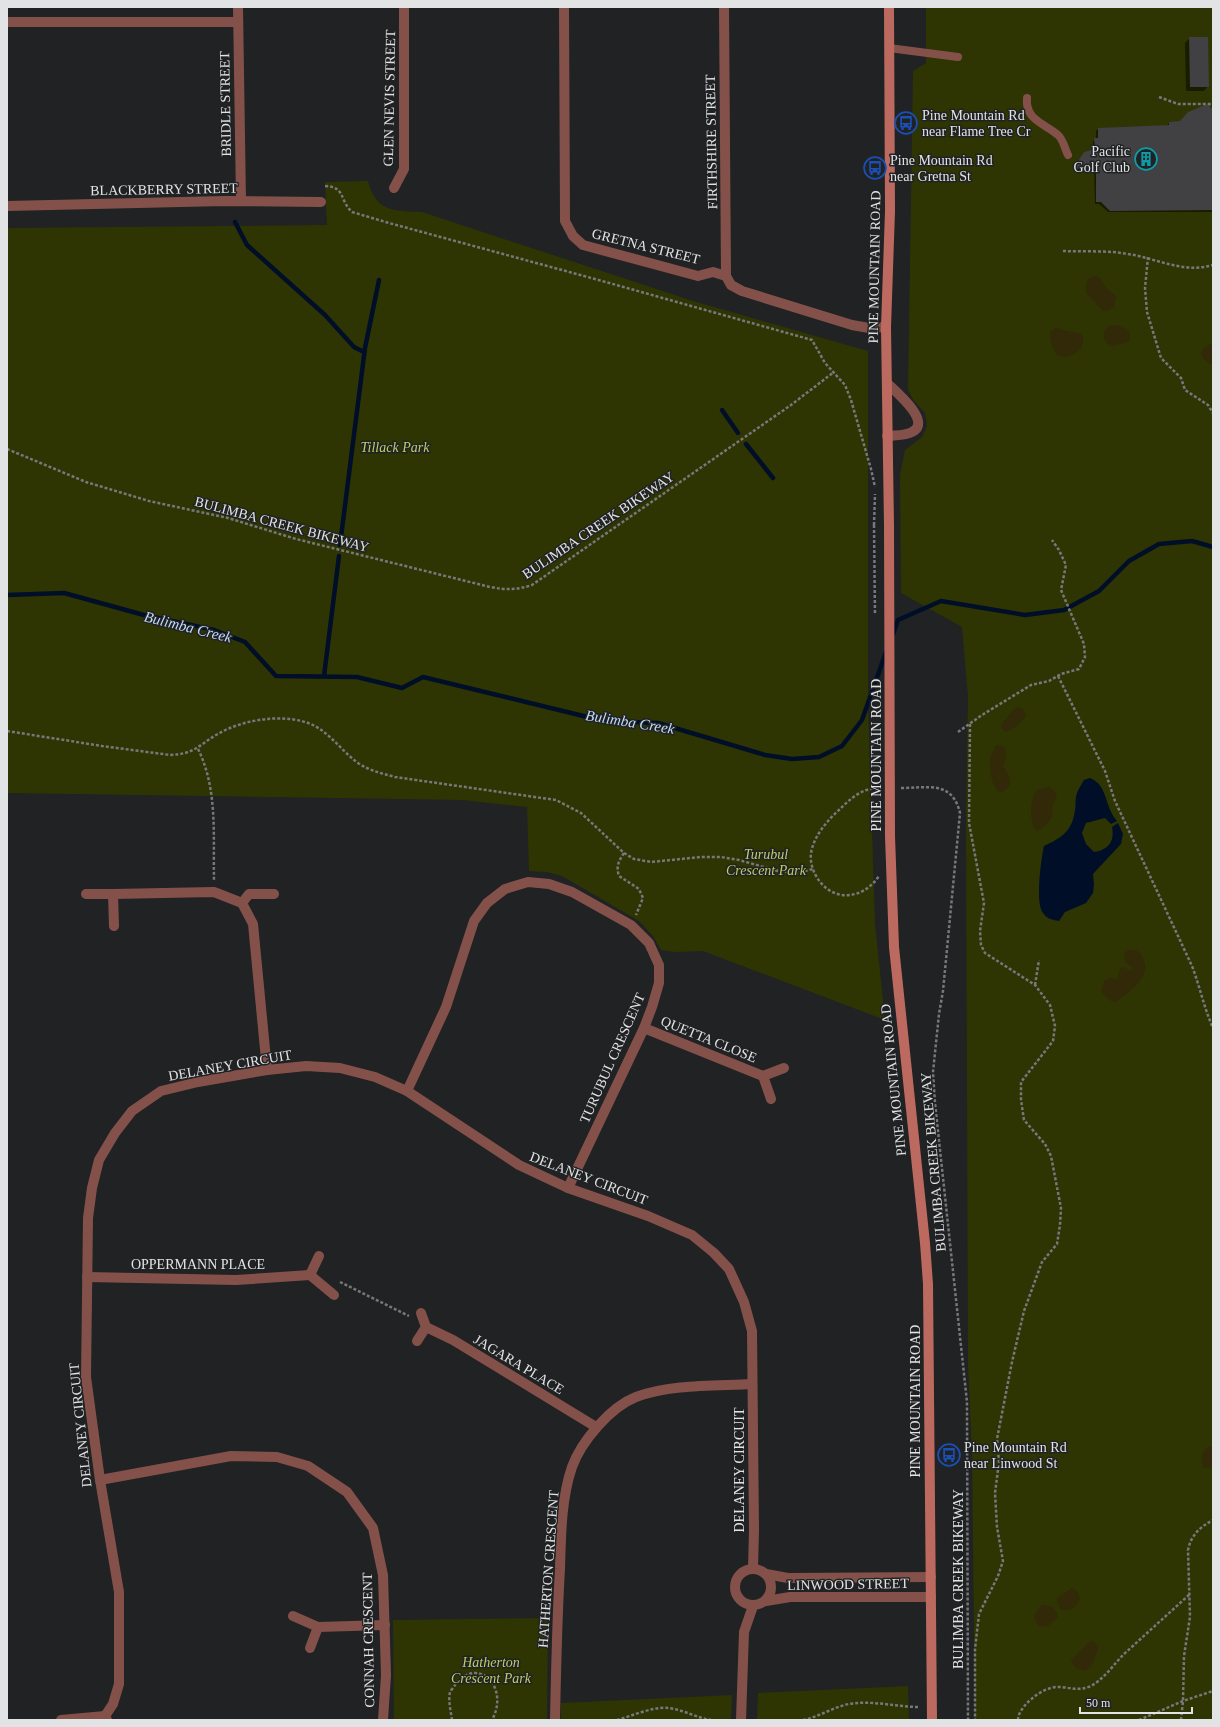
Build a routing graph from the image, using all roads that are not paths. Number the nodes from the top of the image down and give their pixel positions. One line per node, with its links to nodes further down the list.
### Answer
1 (238, 7): 7 (street, BRIDLE STREET)
2 (404, 7): 12 (street, GLEN NEVIS STREET)
3 (564, 7): 16 (street, GRETNA STREET)
4 (724, 7): 16 (street, FIRTHSHIRE STREET)
5 (889, 7): 8 (main road, PINE MOUNTAIN ROAD)
6 (7, 22): 7 (street)
7 (238, 22): 13 (street, BRIDLE STREET)
8 (889, 48): 9 (lane); 17 (main road, PINE MOUNTAIN ROAD)
9 (958, 57)
10 (1027, 98): 11 (lane)
11 (1068, 155)
12 (394, 188)
13 (242, 201): 14 (street, BLACKBERRY STREET); 15 (street, BLACKBERRY STREET)
14 (322, 202)
15 (7, 206)
16 (726, 276): 17 (street)
17 (886, 327): 18 (main road, PINE MOUNTAIN ROAD)
18 (887, 383): 19 (main road, PINE MOUNTAIN ROAD); 19 (street)
19 (887, 436): 44 (main road, PINE MOUNTAIN ROAD, bridge)
20 (86, 894): 21 (street)
21 (113, 894): 23 (street); 24 (street)
22 (274, 894): 23 (street)
23 (242, 903): 27 (street)
24 (114, 926)
25 (644, 1028): 28 (street, QUETTA CLOSE); 29 (street, TURUBUL CRESCENT); 31 (street, TURUBUL CRESCENT)
26 (784, 1068): 28 (street, QUETTA CLOSE)
27 (267, 1070): 29 (street, DELANEY CIRCUIT); 34 (street, DELANEY CIRCUIT)
28 (763, 1076): 30 (street, QUETTA CLOSE)
29 (408, 1091): 31 (street, DELANEY CIRCUIT)
30 (771, 1098)
31 (568, 1188): 39 (street, DELANEY CIRCUIT)
32 (319, 1256): 33 (street)
33 (310, 1275): 34 (street, OPPERMANN PLACE); 35 (street)
34 (87, 1277): 41 (street, DELANEY CIRCUIT)
35 (334, 1295)
36 (421, 1313): 37 (street)
37 (426, 1327): 38 (street); 40 (street, JAGARA PLACE)
38 (417, 1341)
39 (752, 1384): 40 (street, HATHERTON CRESCENT); 42 (street, DELANEY CIRCUIT)
40 (596, 1427): 55 (street, HATHERTON CRESCENT)
41 (100, 1480): 49 (street, CONNAH CRESCENT); 52 (street, DELANEY CIRCUIT)
42 (753, 1569): 43 (street); 47 (street)
43 (766, 1574): 44 (street, LINWOOD STREET); 46 (street)
44 (931, 1576): 45 (main road, PINE MOUNTAIN ROAD)
45 (931, 1597): 46 (street, LINWOOD STREET); 57 (main road, PINE MOUNTAIN ROAD)
46 (766, 1601): 47 (street)
47 (753, 1606): 56 (street)
48 (293, 1616): 50 (street)
49 (385, 1625): 50 (street); 54 (street, CONNAH CRESCENT)
50 (318, 1626): 51 (street)
51 (310, 1648)
52 (106, 1718): 53 (street)
53 (61, 1720)
54 (383, 1720)
55 (555, 1720)
56 (740, 1720)
57 (932, 1720)

